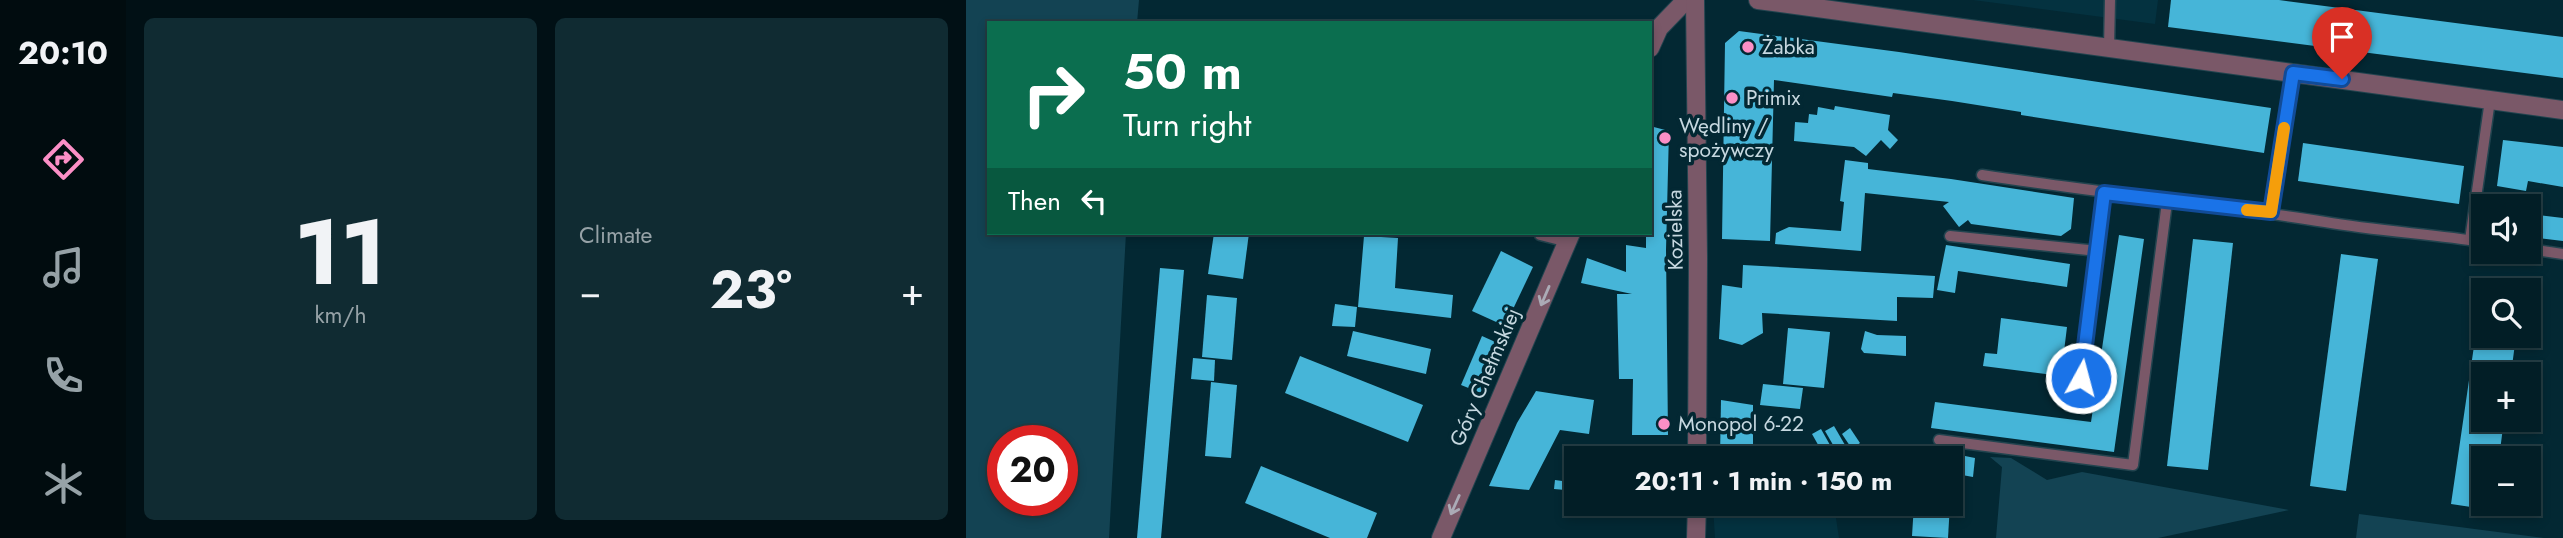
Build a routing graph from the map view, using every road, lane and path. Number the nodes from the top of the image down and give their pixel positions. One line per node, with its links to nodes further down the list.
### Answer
1 (1686, 0): 5 (street)
2 (1695, 0): 23 (street, Kozielska)
3 (1758, 0): 6 (street)
4 (2110, 0): 6 (lane)
5 (1652, 43)
6 (2109, 48): 7 (street)
7 (2293, 73): 8 (street); 13 (lane)
8 (2490, 100): 9 (street); 17 (lane)
9 (2563, 110)
10 (1982, 175): 11 (lane)
11 (2104, 193): 12 (lane); 18 (lane)
12 (2167, 202): 13 (lane); 22 (lane)
13 (2271, 212): 17 (lane)
14 (1540, 235): 16 (lane)
15 (1950, 236): 18 (lane)
16 (1569, 237): 25 (street, Góry Chełmskiej, one-way to 25)
17 (2470, 240)
18 (2098, 251): 21 (lane)
19 (2541, 251): 20 (lane)
20 (2563, 254)
21 (2078, 404)
22 (1939, 440)
23 (1697, 446)
24 (1697, 516): 26 (street)
25 (1441, 538)
26 (1696, 538)

